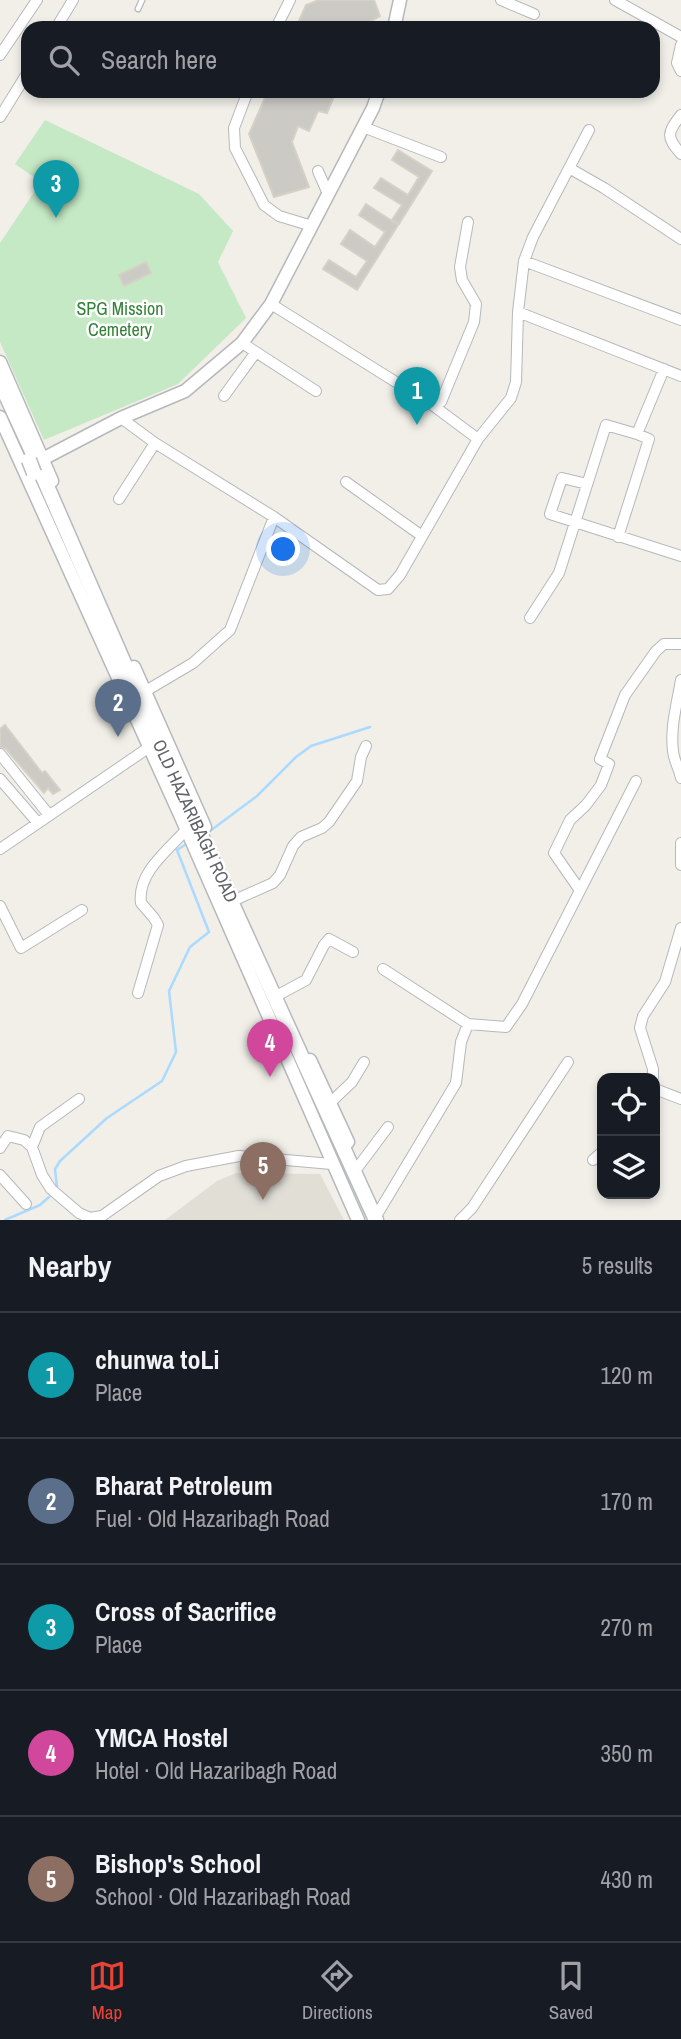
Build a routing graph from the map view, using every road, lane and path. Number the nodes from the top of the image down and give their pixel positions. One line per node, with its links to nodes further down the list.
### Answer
1 (37, 0): 10 (street)
2 (73, 0): 11 (street)
3 (142, 0): 8 (lane)
4 (290, 0): 12 (street)
5 (400, 0): 13 (street)
6 (501, 0): 9 (street)
7 (615, 0): 14 (street)
8 (138, 9)
9 (534, 14)
10 (23, 21)
11 (60, 21)
12 (280, 21)
13 (396, 21)
14 (652, 21)
15 (21, 24): 19 (street)
16 (660, 25): 17 (street)
17 (681, 37)
18 (681, 45): 20 (street)
19 (0, 55)
20 (681, 71)
21 (21, 83): 25 (street)
22 (245, 98): 34 (street)
23 (376, 98): 26 (street)
24 (681, 115): 28 (street)
25 (0, 117)
26 (363, 127): 29 (street); 32 (street)
27 (589, 130): 30 (street)
28 (681, 154)
29 (442, 157)
30 (569, 167): 35 (street); 36 (street)
31 (318, 171): 32 (street)
32 (328, 194): 34 (street)
33 (468, 222): 49 (street)
34 (312, 226): 37 (street)
35 (681, 239)
36 (524, 261): 38 (street); 39 (street)
37 (271, 304): 40 (street); 49 (street)
38 (518, 312): 43 (street); 53 (street)
39 (681, 320)
40 (242, 343): 41 (street); 51 (street)
41 (256, 352): 46 (street); 48 (street)
42 (0, 362): 55 (street)
43 (664, 369): 44 (street); 52 (street)
44 (681, 376)
45 (0, 382): 55 (main road, OLD HAZARIBAGH ROAD)
46 (316, 391)
47 (0, 395): 55 (main road, OLD HAZARIBAGH ROAD)
48 (224, 396)
49 (431, 404): 53 (street)
50 (0, 417): 55 (street)
51 (121, 418): 54 (street); 55 (street)
52 (637, 434): 57 (street); 62 (street)
53 (478, 439): 61 (street)
54 (155, 443): 58 (street); 59 (street)
55 (34, 465): 67 (street); 70 (street); 77 (main road, OLD HAZARIBAGH ROAD)
56 (346, 482): 61 (street)
57 (587, 484): 60 (street); 60 (street)
58 (120, 499)
59 (274, 517): 61 (street); 67 (street)
60 (575, 523): 62 (street); 64 (street)
61 (422, 536)
62 (618, 537): 63 (street)
63 (681, 556)
64 (530, 618)
65 (681, 644): 81 (street)
66 (681, 680): 68 (street)
67 (144, 692): 77 (street)
68 (677, 732): 72 (street)
69 (366, 746): 82 (street)
70 (148, 748): 75 (street); 77 (street)
71 (0, 754): 75 (street)
72 (681, 778)
73 (0, 779): 76 (street)
74 (636, 781): 81 (street)
75 (49, 815): 76 (street)
76 (37, 823): 79 (street)
77 (198, 837): 82 (street); 88 (street); 103 (street); 107 (main road, OLD HAZARIBAGH ROAD)
78 (681, 843): 80 (street)
79 (0, 849)
80 (681, 865)
81 (579, 889): 90 (street)
82 (237, 899): 89 (street)
83 (0, 906): 84 (street)
84 (82, 910)
85 (681, 928): 93 (street)
86 (353, 952): 89 (street)
87 (383, 969): 90 (street)
88 (138, 993)
89 (280, 994): 97 (street)
90 (468, 1024): 107 (street)
91 (364, 1062): 97 (street)
92 (568, 1062): 110 (street)
93 (653, 1073)
94 (660, 1091): 96 (street)
95 (79, 1099): 99 (street)
96 (681, 1099)
97 (331, 1102): 104 (street)
98 (388, 1127): 104 (street)
99 (32, 1147): 100 (street); 108 (street)
100 (0, 1148)
101 (597, 1156): 102 (street)
102 (593, 1160)
103 (332, 1164): 108 (street); 109 (street)
104 (358, 1167): 107 (street)
105 (0, 1175): 106 (street)
106 (26, 1203)
107 (376, 1218)
108 (96, 1219)
109 (358, 1220)
110 (460, 1220)

